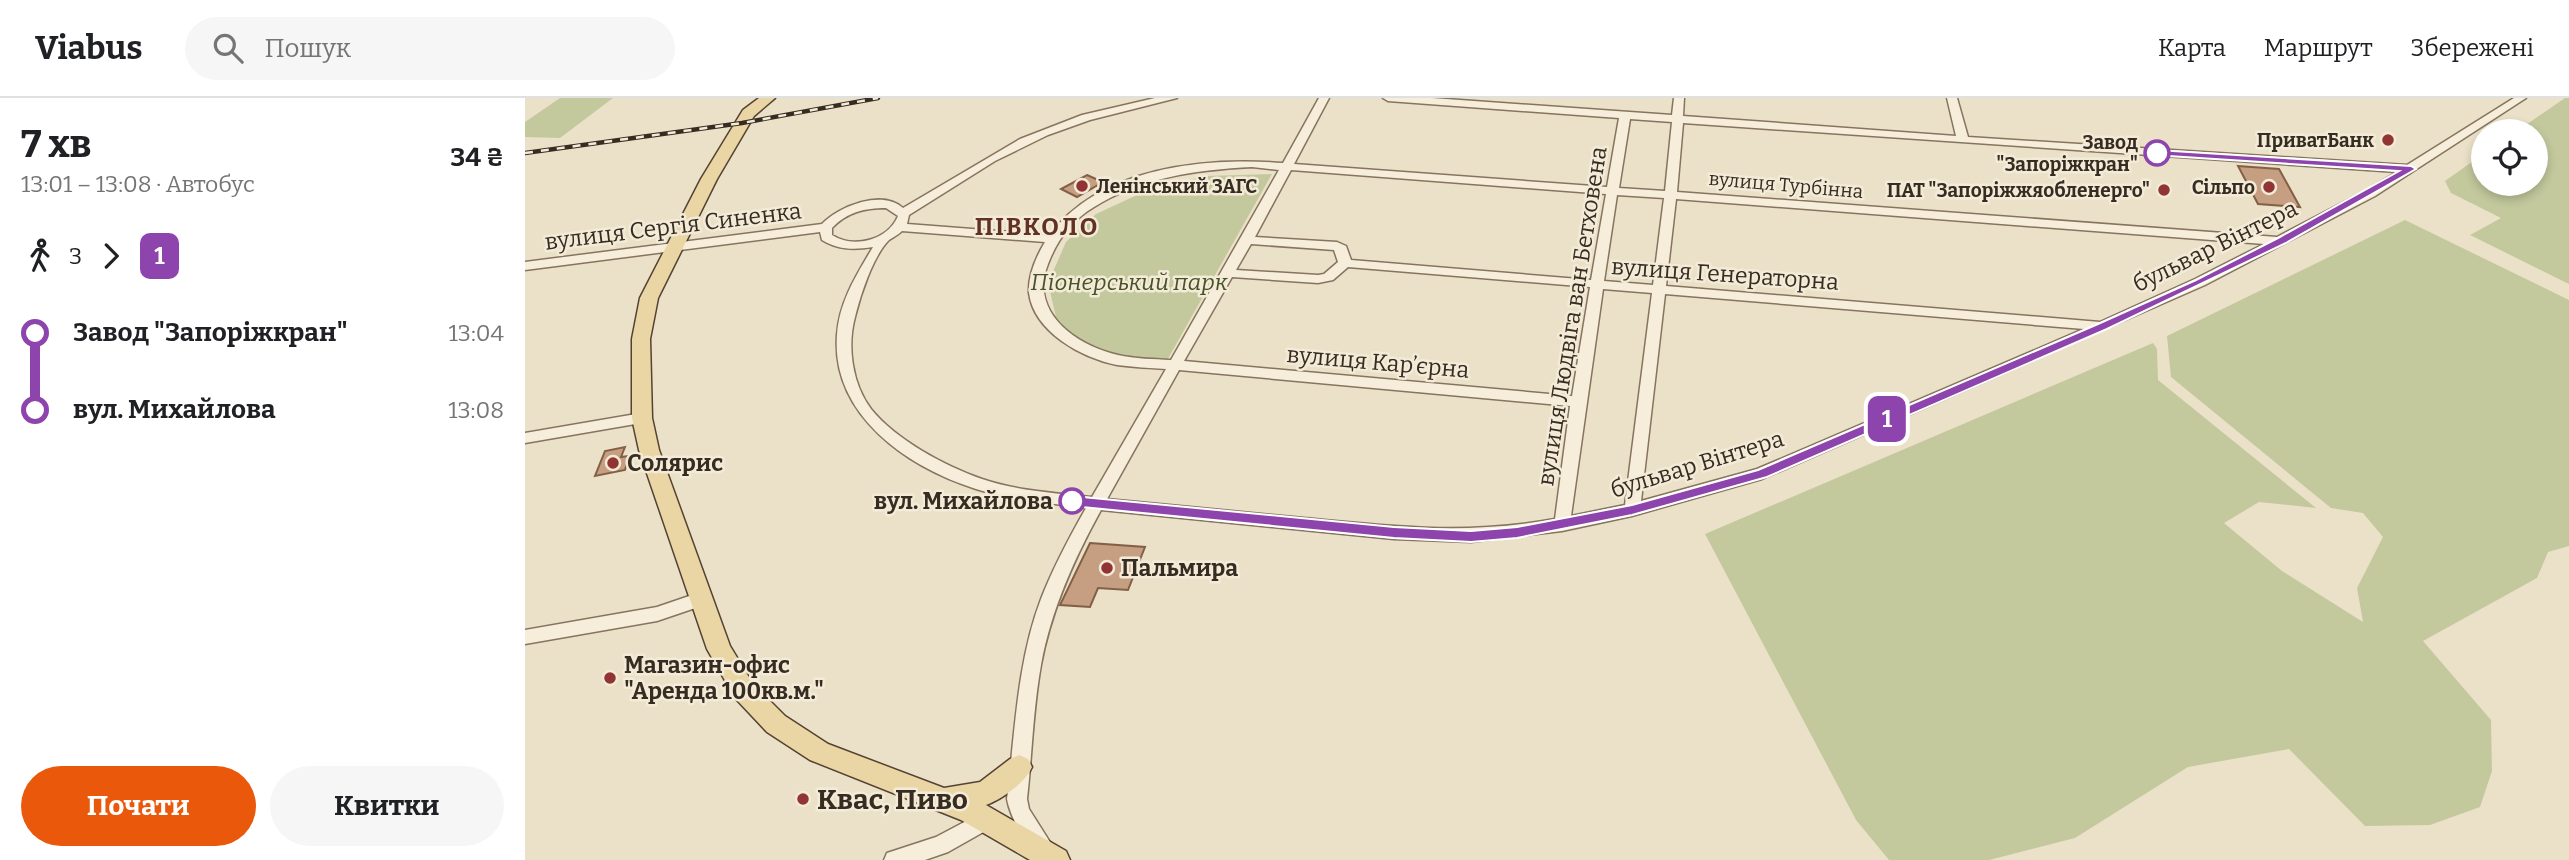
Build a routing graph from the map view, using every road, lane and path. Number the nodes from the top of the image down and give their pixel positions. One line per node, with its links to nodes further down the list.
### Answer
1 (768, 98): 8 (main road)
2 (1172, 98): 16 (street)
3 (1324, 98): 12 (street)
4 (1388, 98): 9 (street)
5 (1679, 98): 10 (street)
6 (1952, 98): 11 (street)
7 (2521, 98): 13 (street, бульвар Вінтера)
8 (747, 106): 23 (main road)
9 (1625, 114): 10 (street); 14 (street, вулиця Людвіга ван Бетховена)
10 (1679, 117): 11 (street); 15 (street)
11 (1963, 140): 13 (street)
12 (1286, 165): 14 (street, вулиця Турбінна); 20 (street, вулиця Турбінна); 21 (street)
13 (2411, 169): 22 (street, бульвар Вінтера)
14 (1611, 190): 15 (street, вулиця Турбінна); 27 (street, вулиця Людвіга ван Бетховена)
15 (1670, 195): 22 (street, вулиця Турбінна); 28 (street)
16 (903, 213): 17 (street); 18 (street)
17 (826, 227): 19 (street); 23 (street, вулиця Сергія Синенка)
18 (899, 227): 19 (street); 20 (street)
19 (884, 238): 34 (street, бульвар Вінтера)
20 (1052, 239): 30 (street, вулиця Кар’єрна)
21 (1247, 240): 24 (street); 26 (street)
22 (2282, 241): 29 (street, бульвар Вінтера)
23 (674, 247): 25 (street, вулиця Сергія Синенка); 32 (main road)
24 (1345, 263): 26 (street); 27 (street, вулиця Генераторна)
25 (525, 266)
26 (1227, 273): 30 (street)
27 (1597, 285): 28 (street, вулиця Генераторна); 31 (street, вулиця Людвіга ван Бетховена)
28 (1660, 291): 29 (street, вулиця Генераторна); 35 (street)
29 (2103, 326): 35 (street, бульвар Вінтера)
30 (1174, 367): 31 (street, вулиця Кар’єрна); 34 (street)
31 (1578, 401): 36 (street, вулиця Людвіга ван Бетховена)
32 (642, 418): 33 (street); 37 (main road)
33 (525, 438)
34 (1097, 505): 36 (street, бульвар Вінтера); 39 (street)
35 (1632, 510): 36 (street, бульвар Вінтера)
36 (1562, 525)
37 (701, 599): 38 (street); 40 (main road)
38 (525, 637)
39 (1019, 766): 40 (main road); 42 (street)
40 (944, 799): 41 (main road)
41 (987, 819): 42 (main road); 43 (street)
42 (1052, 857)
43 (894, 860)

